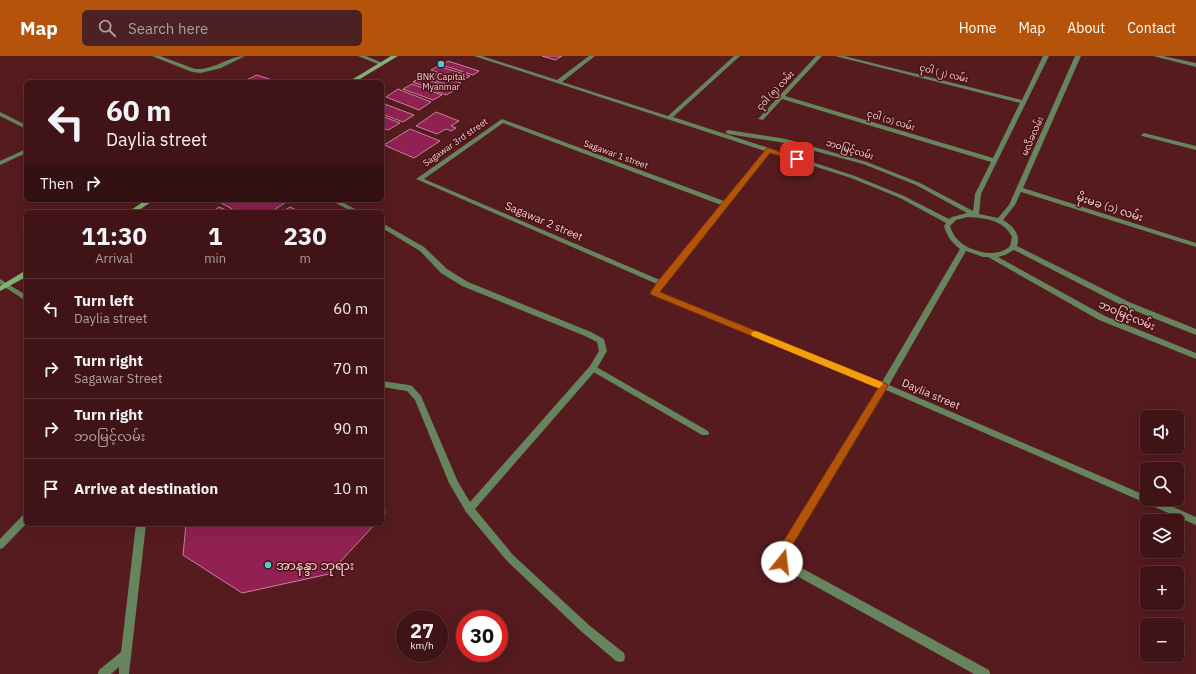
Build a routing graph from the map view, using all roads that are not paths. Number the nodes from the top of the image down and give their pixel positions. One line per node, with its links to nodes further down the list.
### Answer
1 (155, 56): 2 (street)
2 (242, 56)
3 (361, 56): 13 (street)
4 (395, 56): 13 (main road)
5 (477, 56): 16 (street, ဘ၀မြင့်လမ်း)
6 (592, 56): 16 (street)
7 (737, 56): 20 (street)
8 (819, 56): 17 (street, ငုဝါ (၅) လမ်း)
9 (838, 56): 18 (street, ငုဝါ (၂) လမ်း)
10 (1045, 56): 18 (street, မလိခလမ်း)
11 (1078, 56): 32 (street, မလိခလမ်း)
12 (1156, 56): 14 (street)
13 (382, 64): 15 (main road)
14 (1196, 65)
15 (354, 80)
16 (558, 82): 20 (street, ဘ၀မြင့်လမ်း)
17 (781, 96): 21 (street, ငုဝါ (၅) လမ်း); 29 (street, ငုဝါ (၁) လမ်း)
18 (1024, 102): 29 (street, မလိခလမ်း)
19 (0, 114): 23 (street)
20 (670, 117): 24 (street, ဘ၀မြင့်လမ်း)
21 (760, 119)
22 (502, 121): 31 (street, Sagawar 3rd street); 35 (street, Sagawar 1 street)
23 (24, 126)
24 (710, 129): 27 (street, ဘ၀မြင့်လမ်း); 38 (street, ဘ၀မြင့်လမ်း)
25 (1144, 134): 26 (street)
26 (1196, 148)
27 (769, 150): 35 (street); 40 (street, ဘ၀မြင့်လမ်း)
28 (24, 152): 30 (street)
29 (995, 161): 38 (street, မလိခလမ်း)
30 (0, 163)
31 (419, 179): 47 (street, Sagawar 2 street)
32 (1019, 189): 39 (street, မလိခလမ်း); 42 (street, မိုးမခ (၁) လမ်း)
33 (148, 202): 36 (main road)
34 (337, 202): 37 (street)
35 (725, 204): 47 (street)
36 (134, 210)
37 (354, 210)
38 (976, 215): 39 (street); 40 (street)
39 (999, 221): 43 (street)
40 (950, 222): 44 (street)
41 (384, 226): 52 (street)
42 (1196, 244)
43 (1014, 247): 45 (street); 50 (street, ဘ၀မြင့်လမ်း)
44 (964, 248): 45 (street); 54 (street)
45 (990, 255): 51 (street, ဘ၀မြင့်လမ်း)
46 (24, 275): 48 (main road)
47 (661, 283): 54 (street, Daylia street)
48 (2, 285): 49 (street)
49 (24, 297)
50 (1196, 332)
51 (1196, 356)
52 (593, 368): 55 (street); 56 (street)
53 (384, 384): 56 (street)
54 (884, 386): 58 (street, Daylia street); 65 (street)
55 (705, 433)
56 (469, 509): 62 (street)
57 (24, 520): 60 (street)
58 (1196, 521)
59 (141, 526): 61 (street)
60 (0, 545)
61 (125, 656): 63 (street); 64 (street)
62 (620, 657)
63 (103, 674)
64 (124, 674)
65 (986, 674)

